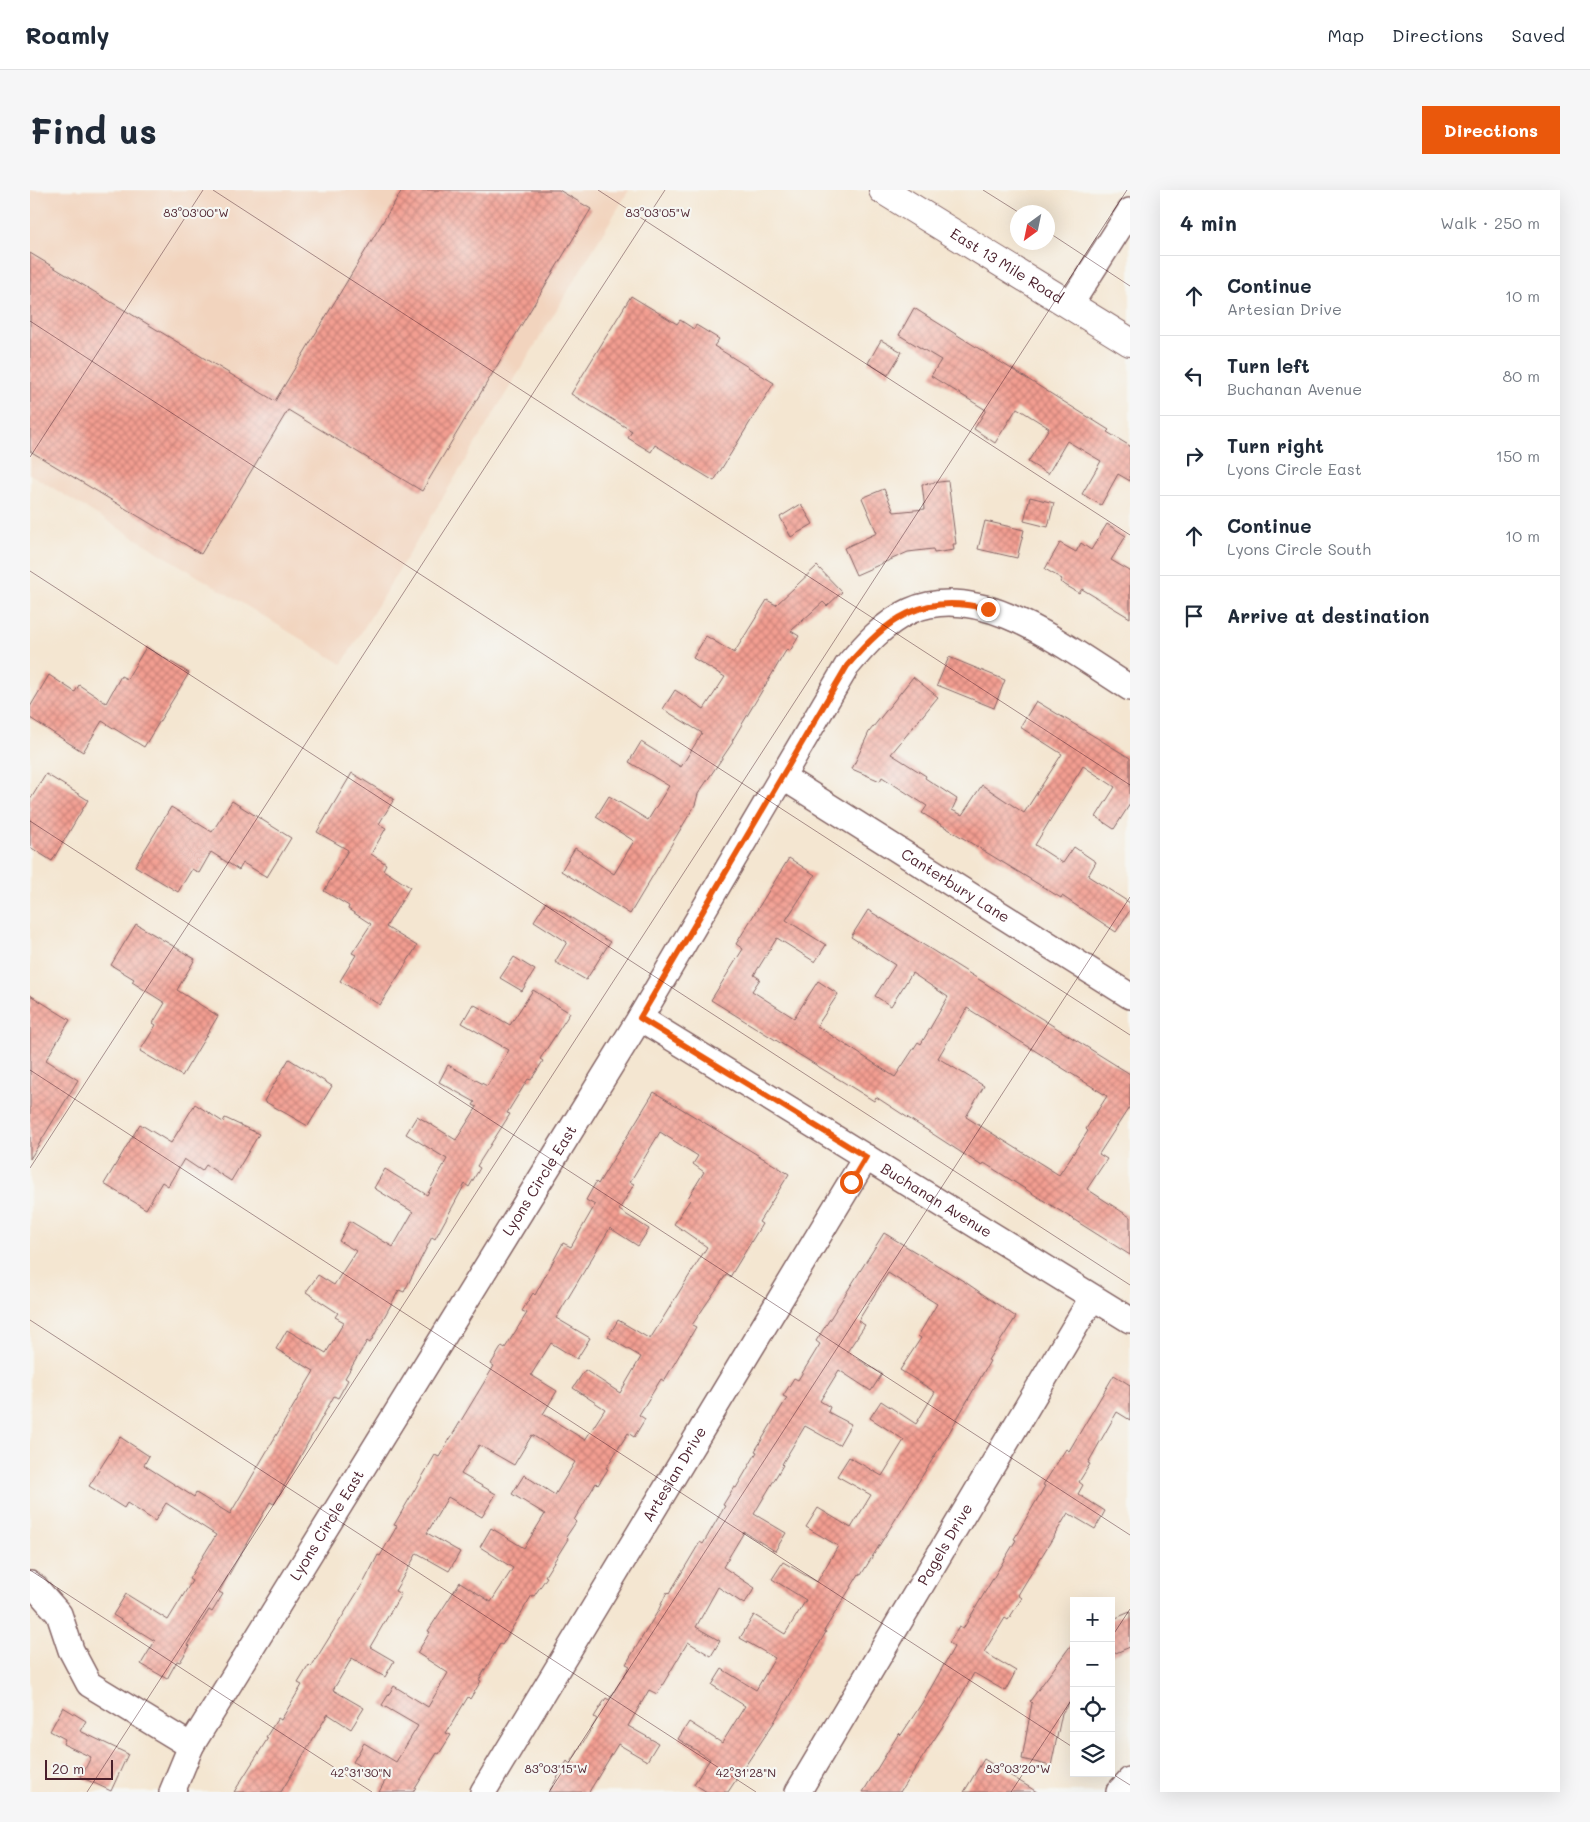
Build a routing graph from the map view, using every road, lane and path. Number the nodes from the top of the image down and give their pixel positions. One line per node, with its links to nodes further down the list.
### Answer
1 (883, 190): 3 (main road, East 13 Mile Road)
2 (1130, 211): 3 (street)
3 (1070, 305): 4 (main road, East 13 Mile Road)
4 (1130, 342)
5 (1130, 688): 6 (street, Lyons Circle East)
6 (781, 776): 7 (street, Canterbury Lane); 8 (street, Lyons Circle East)
7 (1130, 996)
8 (640, 1018): 9 (street, Buchanan Avenue); 13 (street, Lyons Circle East)
9 (866, 1157): 10 (street, Buchanan Avenue); 16 (street, Artesian Drive)
10 (1092, 1298): 11 (street, Buchanan Avenue); 17 (street, Pagels Drive)
11 (1130, 1320)
12 (30, 1584): 13 (street)
13 (190, 1746): 15 (street, Lyons Circle East)
14 (1130, 1780): 18 (street)
15 (172, 1792)
16 (483, 1792)
17 (798, 1792)
18 (1120, 1792)

